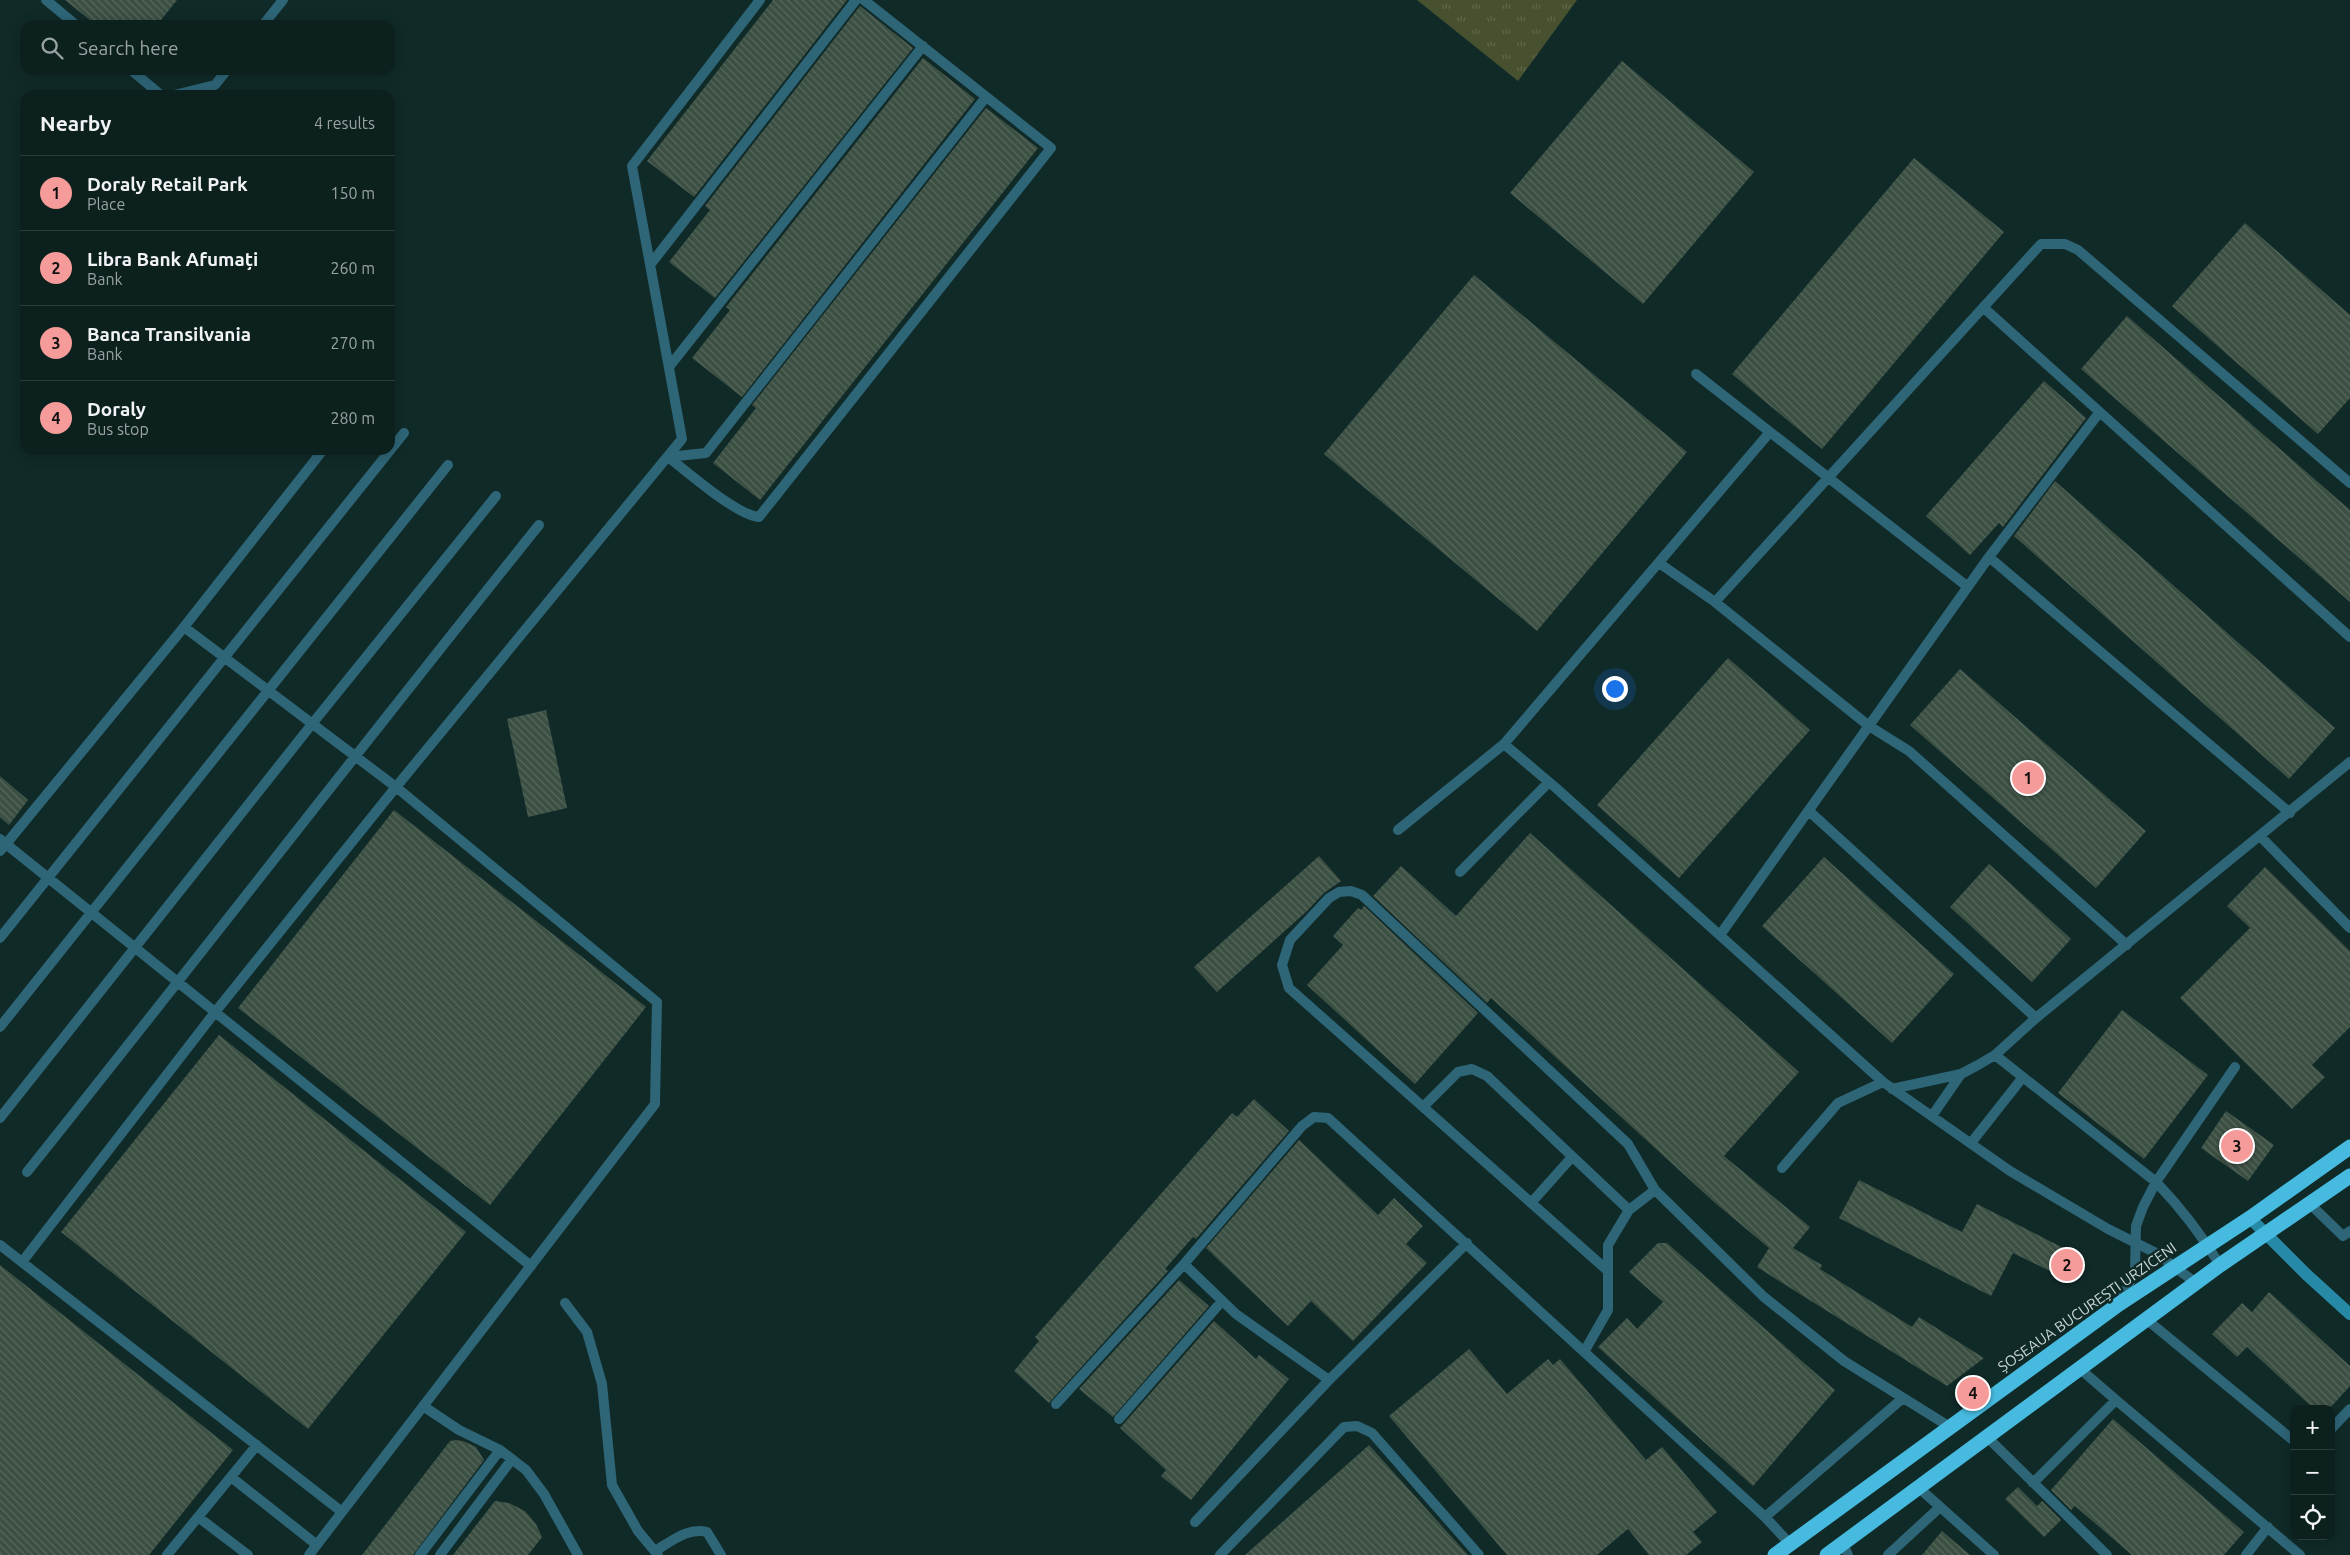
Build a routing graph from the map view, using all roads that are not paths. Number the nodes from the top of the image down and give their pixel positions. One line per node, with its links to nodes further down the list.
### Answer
1 (46, 0): 6 (lane)
2 (284, 0): 7 (lane)
3 (760, 0): 14 (lane)
4 (856, 0): 14 (lane)
5 (864, 0): 8 (lane)
6 (70, 20)
7 (268, 20)
8 (923, 46): 13 (lane); 16 (lane)
9 (137, 75): 11 (lane)
10 (223, 75): 12 (lane)
11 (155, 90)
12 (194, 90)
13 (986, 97): 24 (lane); 24 (lane)
14 (650, 265): 16 (lane)
15 (1984, 308): 18 (lane); 26 (lane); 27 (lane)
16 (669, 367): 24 (lane)
17 (1696, 374): 19 (lane)
18 (2099, 413): 30 (lane); 35 (lane)
19 (1770, 432): 26 (lane); 31 (lane)
20 (404, 433): 21 (lane)
21 (395, 444)
22 (319, 455): 34 (lane)
23 (386, 455): 36 (lane)
24 (668, 457): 44 (lane)
25 (448, 465): 37 (lane)
26 (1830, 479): 32 (lane); 33 (lane)
27 (2350, 483)
28 (496, 496): 38 (lane)
29 (539, 525): 41 (lane)
30 (1989, 557): 32 (lane); 46 (lane)
31 (1658, 562): 33 (lane); 40 (lane)
32 (1968, 587): 39 (lane)
33 (1716, 602): 39 (lane)
34 (184, 627): 36 (lane); 49 (lane)
35 (2350, 638)
36 (225, 658): 37 (lane); 51 (lane)
37 (268, 691): 38 (lane); 52 (lane)
38 (312, 724): 41 (lane); 57 (lane)
39 (1869, 726): 45 (lane); 56 (lane)
40 (1504, 744): 43 (lane); 47 (lane)
41 (354, 756): 44 (lane); 58 (lane)
42 (2350, 762): 46 (lane)
43 (1550, 782): 50 (lane); 54 (lane)
44 (396, 788): 59 (lane); 92 (lane)
45 (1808, 811): 54 (lane); 60 (lane)
46 (2290, 813): 48 (lane)
47 (1398, 830)
48 (2260, 836): 53 (lane); 56 (lane)
49 (2, 844): 51 (lane)
50 (1460, 872)
51 (49, 878): 52 (lane); 55 (lane)
52 (92, 913): 57 (lane); 61 (lane)
53 (2350, 928)
54 (1720, 935): 66 (lane)
55 (0, 938)
56 (2126, 945): 60 (lane)
57 (134, 947): 58 (lane); 70 (lane)
58 (179, 983): 59 (lane); 75 (lane)
59 (216, 1011): 89 (lane); 92 (lane)
60 (2036, 1018): 62 (lane)
61 (0, 1027)
62 (1995, 1055): 64 (lane); 65 (lane)
63 (2235, 1067): 77 (lane)
64 (1961, 1074): 67 (lane); 69 (lane)
65 (2023, 1077): 71 (lane); 77 (lane)
66 (1883, 1082): 67 (lane); 74 (lane)
67 (1892, 1089): 69 (lane)
68 (1424, 1107): 73 (lane); 78 (lane); 79 (lane)
69 (1932, 1116): 71 (lane)
70 (0, 1118)
71 (1971, 1143): 85 (lane)
72 (2350, 1147): 82 (highway, ȘOSEAUA BUCUREȘTI URZICENI)
73 (1572, 1156): 79 (lane); 81 (lane)
74 (1782, 1168)
75 (27, 1172)
76 (2350, 1176): 80 (highway)
77 (2156, 1182): 85 (lane); 88 (lane)
78 (1655, 1190): 81 (lane); 104 (lane)
79 (1531, 1203): 94 (lane)
80 (2310, 1204): 83 (lane); 84 (highway)
81 (1629, 1210): 94 (lane)
82 (2250, 1218): 84 (street); 88 (highway, ȘOSEAUA BUCUREȘTI URZICENI)
83 (2350, 1231)
84 (2266, 1234): 91 (highway); 99 (street)
85 (2136, 1242): 93 (lane); 98 (lane)
86 (1467, 1243): 90 (lane); 101 (lane); 103 (lane)
87 (0, 1245): 89 (lane)
88 (2208, 1245): 91 (lane); 93 (highway, ȘOSEAUA BUCUREȘTI URZICENI)
89 (22, 1262): 114 (lane)
90 (1184, 1264): 96 (lane); 106 (lane)
91 (2220, 1265): 95 (highway)
92 (531, 1266): 107 (lane)
93 (2175, 1266): 95 (lane); 98 (highway, ȘOSEAUA BUCUREȘTI URZICENI)
94 (1608, 1271): 101 (lane)
95 (2196, 1283): 100 (highway)
96 (1222, 1301): 103 (lane); 109 (lane)
97 (565, 1302): 130 (lane)
98 (2119, 1304): 111 (highway, ȘOSEAUA BUCUREȘTI URZICENI)
99 (2350, 1314)
100 (2146, 1318): 102 (highway); 113 (lane)
101 (1584, 1352): 123 (lane)
102 (2079, 1368): 105 (lane); 112 (highway)
103 (1329, 1380): 124 (lane)
104 (1903, 1398): 111 (lane); 123 (lane)
105 (2116, 1400): 118 (lane); 125 (lane)
106 (1056, 1404)
107 (423, 1406): 115 (lane); 121 (lane)
108 (2350, 1408): 110 (lane)
109 (1119, 1418)
110 (2335, 1425)
111 (1950, 1427): 126 (highway, ȘOSEAUA BUCUREȘTI URZICENI)
112 (1986, 1436): 118 (lane); 119 (highway)
113 (2290, 1438)
114 (257, 1445): 117 (lane); 121 (lane)
115 (500, 1450): 116 (lane); 134 (lane)
116 (512, 1459): 129 (lane); 135 (lane)
117 (231, 1477): 122 (lane); 127 (lane)
118 (2034, 1483): 143 (lane)
119 (1919, 1488): 120 (lane); 128 (highway)
120 (1939, 1508): 141 (lane); 142 (lane)
121 (342, 1512): 127 (lane)
122 (198, 1517): 131 (lane); 132 (lane)
123 (1765, 1517): 126 (lane)
124 (1195, 1522)
125 (2268, 1528): 144 (lane); 145 (lane)
126 (1790, 1544): 139 (highway, ȘOSEAUA BUCUREȘTI URZICENI)
127 (317, 1545): 133 (lane)
128 (1846, 1550): 140 (highway)
129 (573, 1552)
130 (656, 1553): 136 (lane)
131 (167, 1555)
132 (248, 1555)
133 (309, 1555)
134 (420, 1555)
135 (440, 1555)
136 (721, 1555)
137 (1220, 1555): 138 (lane)
138 (1478, 1555)
139 (1775, 1555)
140 (1828, 1555)
141 (1888, 1555)
142 (1994, 1555)
143 (2107, 1555)
144 (2246, 1555)
145 (2300, 1555)

